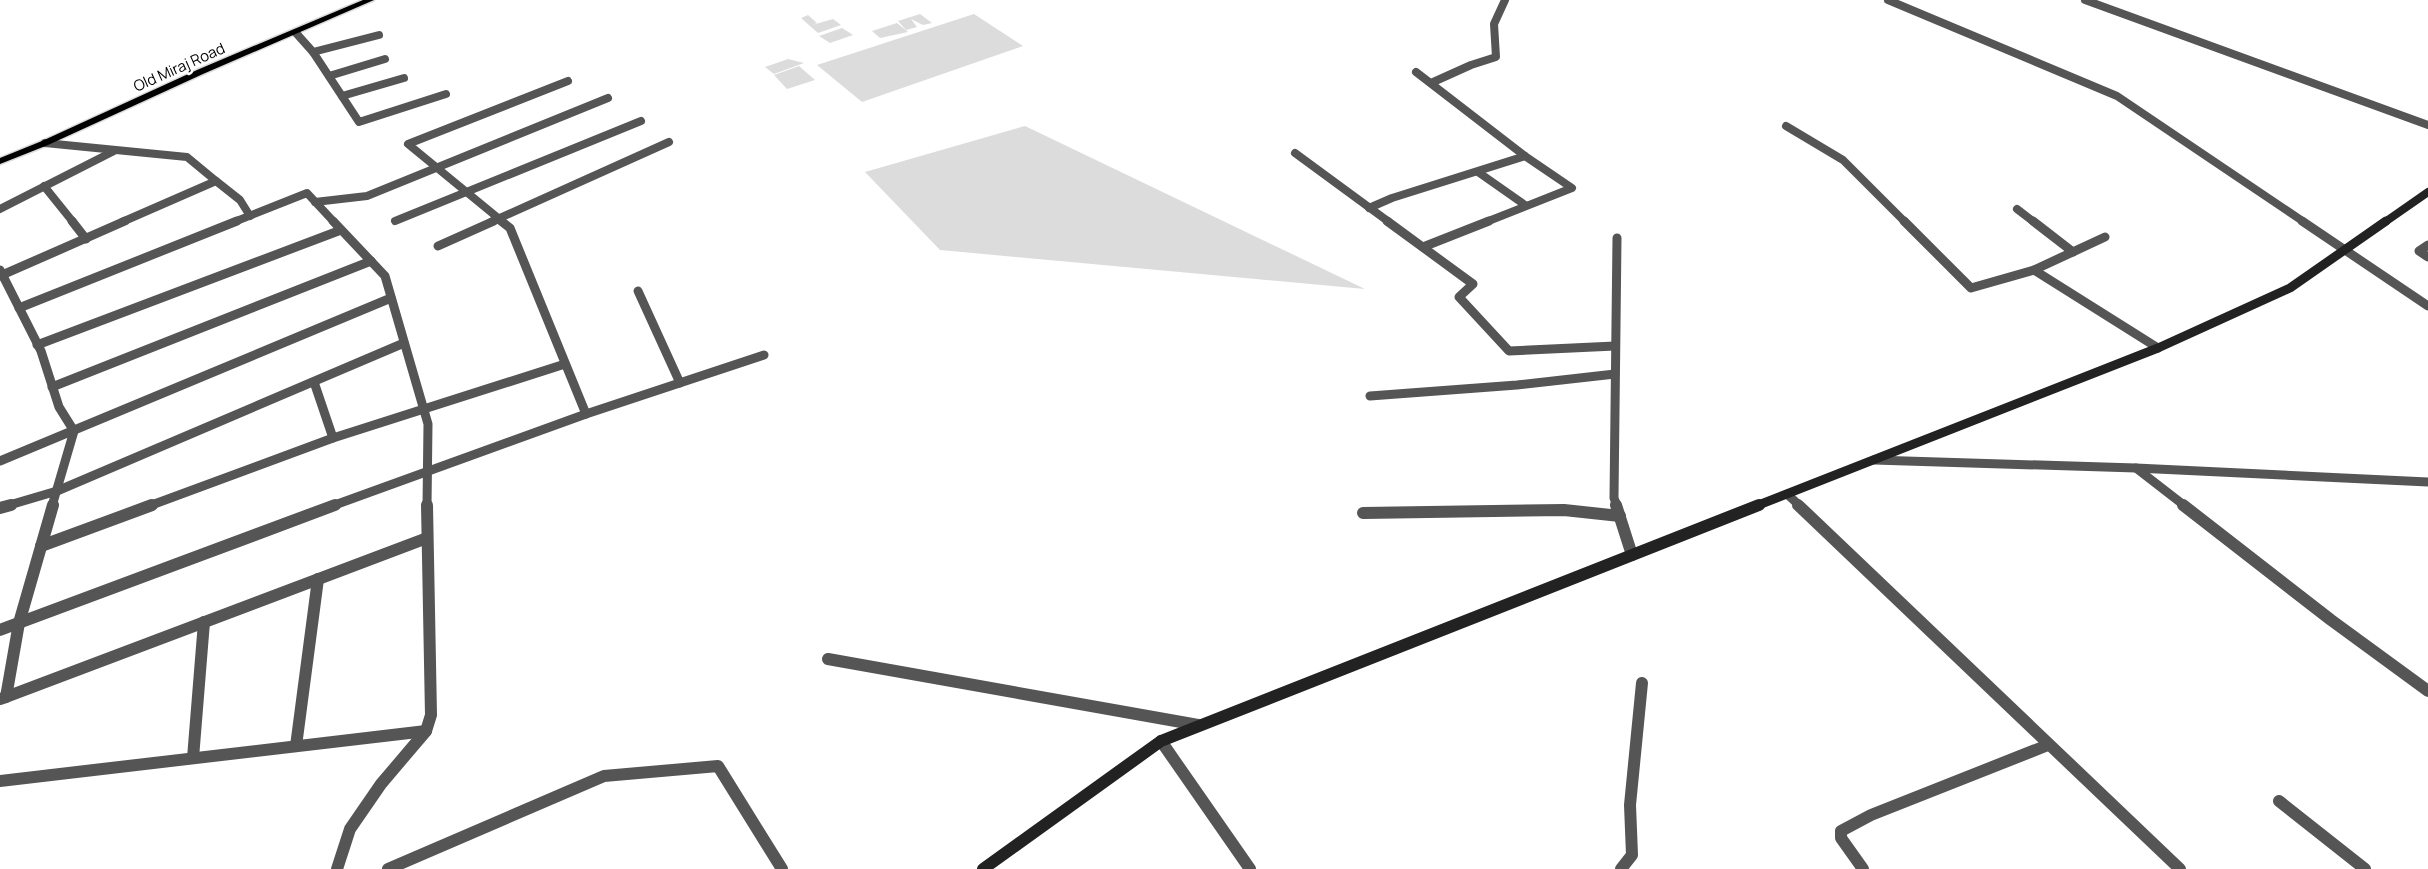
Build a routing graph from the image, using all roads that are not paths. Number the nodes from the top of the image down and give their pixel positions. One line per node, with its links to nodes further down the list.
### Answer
1 (370, 0): 5 (main road, Old Miraj Road)
2 (1505, 0): 13 (street)
3 (1888, 0): 47 (street)
4 (2085, 0): 18 (street)
5 (296, 33): 7 (street); 21 (main road, Old Miraj Road)
6 (379, 35): 7 (street)
7 (313, 52): 10 (street)
8 (385, 59): 10 (street)
9 (1416, 72): 13 (street)
10 (329, 76): 15 (street)
11 (404, 78): 15 (street)
12 (568, 81): 26 (street)
13 (1431, 84): 24 (street)
14 (446, 94): 15 (street)
15 (342, 96)
16 (608, 98): 26 (street)
17 (641, 121): 30 (street)
18 (2428, 125)
19 (1786, 126): 51 (street)
20 (669, 142): 38 (street)
21 (45, 143): 22 (street); 25 (main road, Old Miraj Road)
22 (115, 150): 28 (street); 29 (street)
23 (1295, 153): 34 (street)
24 (1525, 156): 27 (street); 33 (street)
25 (0, 161)
26 (436, 168): 30 (street); 32 (street)
27 (1478, 172): 33 (street); 34 (street)
28 (216, 182): 37 (street); 43 (street)
29 (44, 186): 35 (street); 43 (street)
30 (466, 192): 38 (street); 39 (street)
31 (2428, 192): 47 (main road)
32 (315, 202): 37 (street); 40 (street)
33 (1525, 205): 46 (street)
34 (1369, 208): 46 (street)
35 (0, 209)
36 (2017, 209): 48 (street)
37 (250, 216): 56 (street)
38 (499, 218): 45 (street); 62 (street)
39 (395, 221)
40 (341, 230): 50 (street); 58 (street)
41 (2105, 237): 48 (street)
42 (1616, 238): 59 (street)
43 (86, 239): 52 (street)
44 (2428, 245): 49 (street)
45 (438, 246)
46 (1423, 248): 59 (street)
47 (2344, 251): 55 (street); 60 (main road)
48 (2072, 252): 51 (street)
49 (2428, 257)
50 (371, 261): 54 (street); 66 (street)
51 (2034, 270): 60 (street)
52 (1, 274): 56 (street)
53 (638, 291): 65 (street)
54 (391, 298): 57 (street); 70 (street)
55 (2428, 306)
56 (19, 308): 58 (street)
57 (404, 343): 64 (street); 68 (street)
58 (38, 345): 66 (street)
59 (1616, 346): 63 (street)
60 (2158, 348): 72 (main road)
61 (764, 355): 65 (street)
62 (565, 364): 68 (street); 69 (street)
63 (1615, 374): 67 (street); 81 (street)
64 (314, 382): 71 (street); 77 (street)
65 (680, 383): 69 (street)
66 (52, 387): 70 (street)
67 (1370, 396)
68 (423, 408): 71 (street); 75 (street)
69 (586, 414): 75 (street)
70 (74, 432): 73 (street); 77 (street)
71 (333, 438): 83 (street)
72 (1874, 460): 74 (street); 78 (main road)
73 (0, 461)
74 (2136, 468): 76 (street); 91 (street)
75 (428, 470): 82 (street); 87 (street)
76 (2428, 482)
77 (57, 491): 79 (street); 83 (street)
78 (1787, 494): 84 (main road); 96 (street)
79 (0, 508)
80 (1363, 512): 81 (street)
81 (1620, 516): 84 (street)
82 (427, 538): 85 (street); 94 (street)
83 (41, 546): 87 (street)
84 (1632, 555): 93 (main road)
85 (318, 579): 86 (street); 97 (street)
86 (204, 622): 92 (street); 98 (street)
87 (19, 623): 88 (street); 92 (street)
88 (0, 630)
89 (828, 659): 93 (street)
90 (1642, 683): 106 (street)
91 (2426, 688)
92 (3, 698)
93 (1198, 725): 95 (main road)
94 (426, 731): 97 (street); 101 (street)
95 (1161, 741): 104 (main road); 105 (street)
96 (2048, 744): 107 (street); 108 (street)
97 (296, 746): 98 (street)
98 (193, 758): 99 (street)
99 (0, 781)
100 (2279, 801): 109 (street)
101 (338, 869)
102 (388, 869): 103 (street)
103 (782, 869)
104 (983, 869)
105 (1250, 869)
106 (1621, 869)
107 (1864, 869)
108 (2180, 869)
109 (2365, 869)

